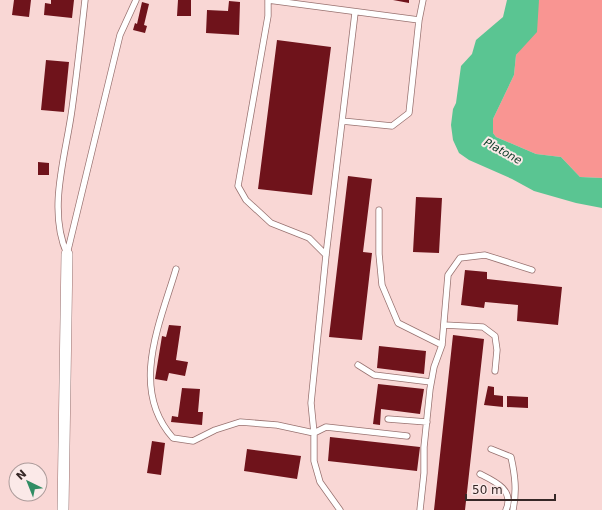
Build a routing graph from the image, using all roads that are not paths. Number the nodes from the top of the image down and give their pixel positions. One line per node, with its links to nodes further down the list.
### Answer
1 (85, 0): 8 (lane)
2 (136, 0): 8 (lane)
3 (423, 0): 5 (lane)
4 (355, 12): 5 (lane); 6 (lane); 9 (lane)
5 (419, 20): 6 (lane)
6 (342, 121): 9 (lane)
7 (379, 210): 13 (lane)
8 (67, 254): 23 (street)
9 (326, 255): 19 (lane)
10 (176, 269): 19 (lane)
11 (532, 270): 12 (lane)
12 (444, 325): 13 (lane); 15 (lane)
13 (442, 345): 16 (lane)
14 (358, 365): 16 (lane)
15 (495, 371)
16 (431, 382): 18 (lane)
17 (388, 419): 18 (lane)
18 (427, 422): 25 (lane)
19 (314, 432): 20 (lane); 24 (lane)
20 (407, 436)
21 (491, 449): 27 (lane)
22 (480, 474): 26 (lane)
23 (63, 510)
24 (340, 510)
25 (420, 510)
26 (506, 510)
27 (513, 510)

